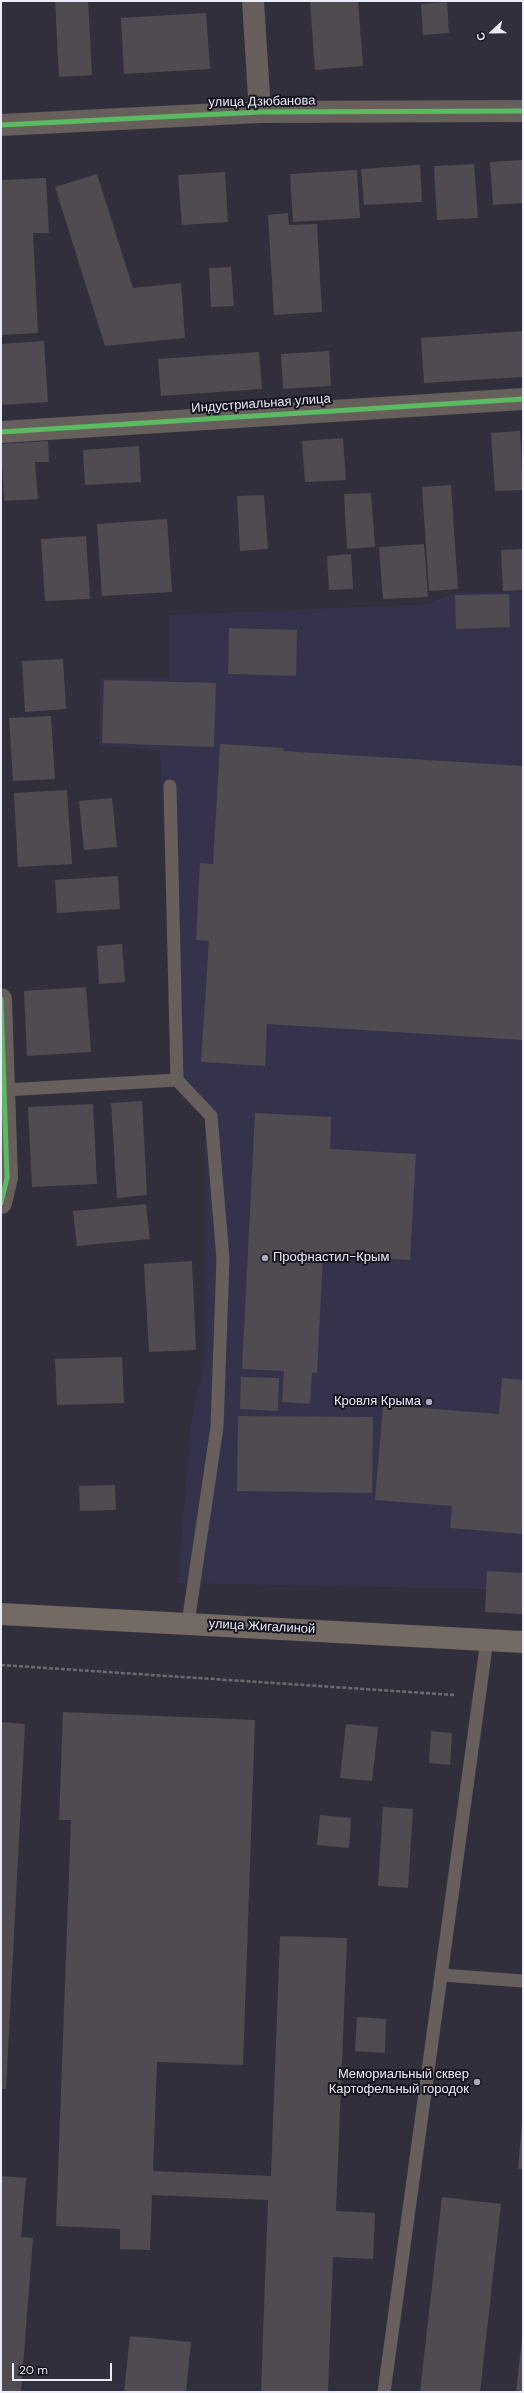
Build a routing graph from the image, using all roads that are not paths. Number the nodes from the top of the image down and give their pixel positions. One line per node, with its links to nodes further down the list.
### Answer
1 (253, 1): 3 (street)
2 (523, 111): 3 (street, улица Дзюбанова)
3 (260, 112): 4 (street, улица Дзюбанова)
4 (1, 125)
5 (523, 399): 6 (street, Индустриальная улица)
6 (1, 432)
7 (170, 786): 9 (lane)
8 (1, 999): 10 (street)
9 (177, 1080): 10 (lane); 13 (lane)
10 (5, 1090): 11 (street)
11 (1, 1203)
12 (1, 1614): 13 (main road, улица Жигалиной)
13 (188, 1623): 14 (main road, улица Жигалиной)
14 (487, 1640): 15 (main road, улица Жигалиной); 16 (lane)
15 (523, 1642)
16 (442, 1975): 17 (lane); 18 (lane)
17 (523, 1981)
18 (384, 2392)

